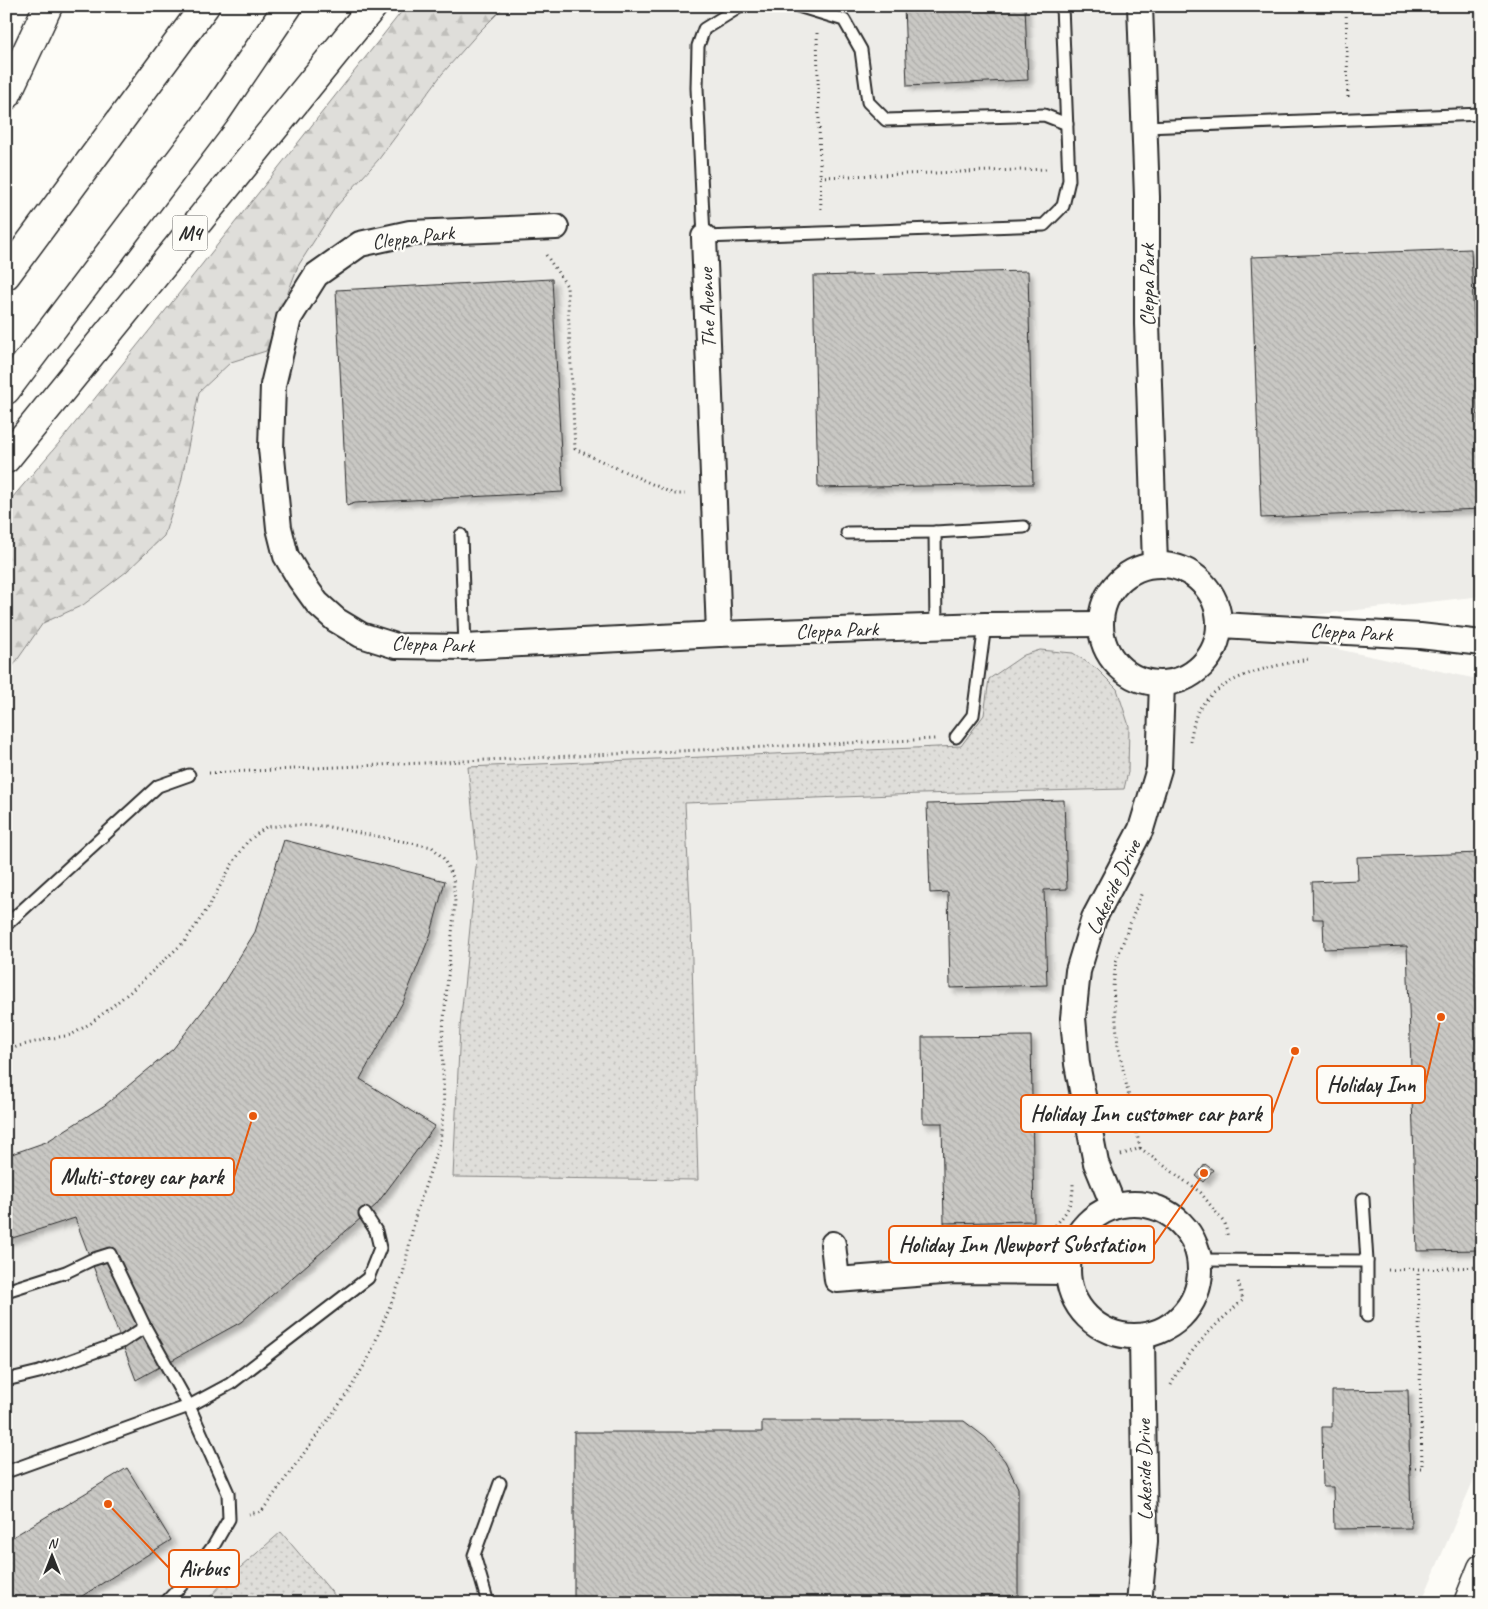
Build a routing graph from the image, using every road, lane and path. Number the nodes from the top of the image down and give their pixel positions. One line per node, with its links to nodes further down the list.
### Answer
1 (48, 6): 11 (main road)
2 (205, 6): 22 (main road)
3 (288, 6): 23 (main road, M4)
4 (373, 6): 24 (main road, M4)
5 (744, 6): 21 (lane, The Avenue)
6 (798, 6): 10 (lane)
7 (1062, 6): 14 (lane)
8 (1140, 6): 15 (street, Cleppa Park)
9 (1346, 6): 13 (path)
10 (816, 11): 14 (lane); 17 (path)
11 (6, 96)
12 (1482, 114): 13 (lane)
13 (1349, 119): 15 (lane)
14 (1067, 124): 16 (lane)
15 (1145, 127): 30 (street, Cleppa Park)
16 (1069, 169): 17 (path); 20 (lane)
17 (820, 177): 20 (path)
18 (556, 227): 19 (street, Cleppa Park)
19 (529, 228): 25 (path); 39 (street, Cleppa Park)
20 (822, 233): 21 (lane)
21 (704, 237): 25 (street, The Avenue)
22 (6, 275)
23 (6, 390)
24 (6, 459)
25 (714, 494): 36 (street, The Avenue)
26 (1024, 527): 27 (lane)
27 (935, 532): 28 (lane); 34 (lane)
28 (847, 533)
29 (461, 535): 39 (lane)
30 (1156, 564): 31 (street); 33 (street)
31 (1100, 624): 32 (street, Cleppa Park); 41 (street)
32 (985, 625): 34 (street, Cleppa Park); 42 (lane)
33 (1221, 625): 37 (street, Cleppa Park); 41 (street)
34 (936, 627): 36 (street, Cleppa Park)
35 (1482, 629): 37 (street, Cleppa Park)
36 (719, 634): 39 (street, Cleppa Park)
37 (1420, 636): 38 (street, Cleppa Park)
38 (1482, 644)
39 (465, 647)
40 (1314, 658): 43 (path)
41 (1162, 683): 49 (street, Lakeside Drive)
42 (956, 737): 44 (path)
43 (1190, 743)
44 (189, 775): 46 (lane)
45 (1143, 888): 48 (path)
46 (6, 925)
47 (6, 1051): 71 (path)
48 (1140, 1148): 49 (path); 56 (path)
49 (1096, 1163): 51 (street, Lakeside Drive); 54 (path)
50 (1363, 1199): 57 (lane)
51 (1114, 1207): 55 (street); 60 (street)
52 (365, 1214): 67 (lane)
53 (833, 1244): 60 (street)
54 (1026, 1247)
55 (1199, 1260): 56 (lane); 64 (street)
56 (1232, 1260): 57 (lane); 66 (path)
57 (1367, 1265): 59 (path); 62 (lane)
58 (1482, 1267): 59 (path)
59 (1418, 1270): 68 (path)
60 (1068, 1272): 64 (street)
61 (6, 1291): 63 (lane)
62 (1367, 1316)
63 (145, 1327): 65 (lane); 67 (lane)
64 (1142, 1336): 75 (street, Lakeside Drive)
65 (6, 1380)
66 (1169, 1389)
67 (189, 1406): 69 (lane); 71 (lane)
68 (1410, 1468)
69 (6, 1472)
70 (500, 1483): 74 (lane)
71 (229, 1519): 73 (lane)
72 (1482, 1568): 76 (main road)
73 (165, 1603)
74 (488, 1603)
75 (1139, 1603)
76 (1468, 1603)

